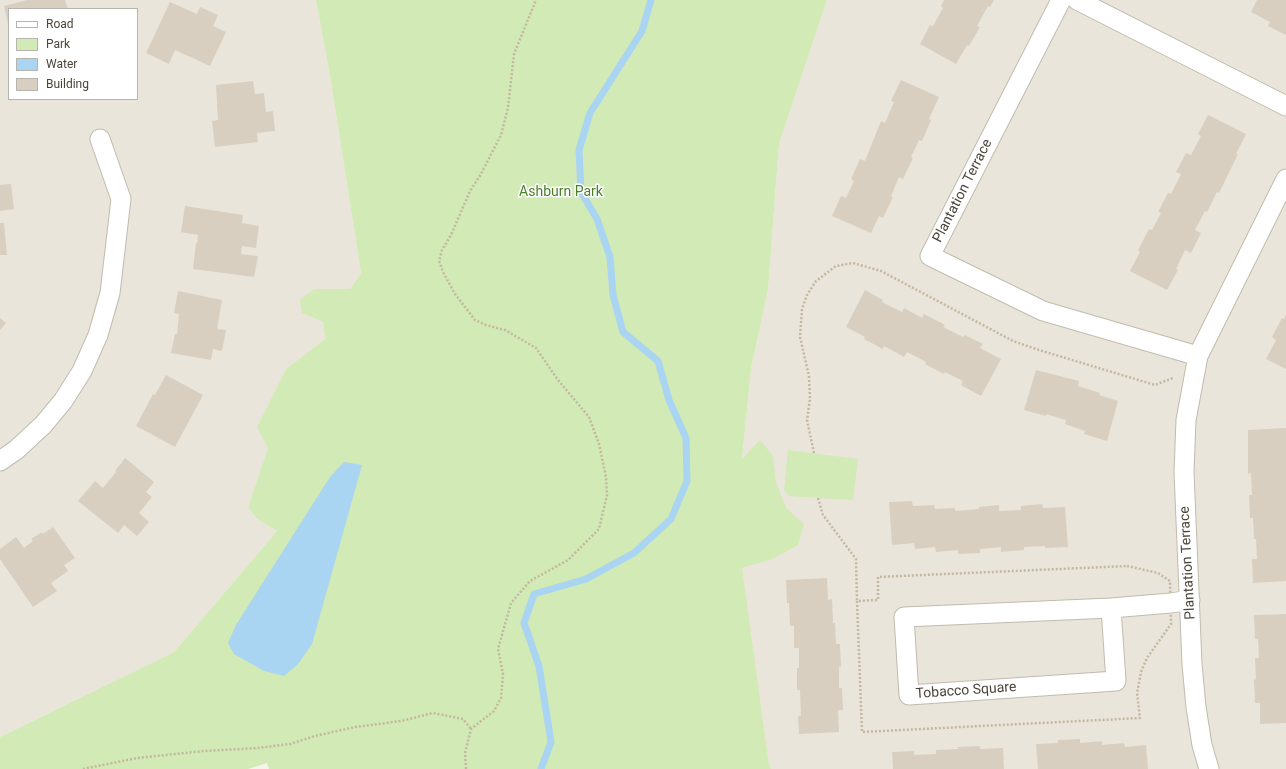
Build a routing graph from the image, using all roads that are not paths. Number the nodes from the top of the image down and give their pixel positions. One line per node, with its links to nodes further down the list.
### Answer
1 (1061, 0): 6 (street, Plantation Terrace)
2 (1077, 0): 3 (street)
3 (1286, 106)
4 (100, 139): 7 (street)
5 (1286, 179): 6 (street, Plantation Terrace)
6 (1191, 354): 8 (street, Plantation Terrace)
7 (0, 461)
8 (1190, 600): 9 (street, Tobacco Square); 10 (street, Plantation Terrace)
9 (1111, 608): 9 (street, Tobacco Square)
10 (1209, 769)

